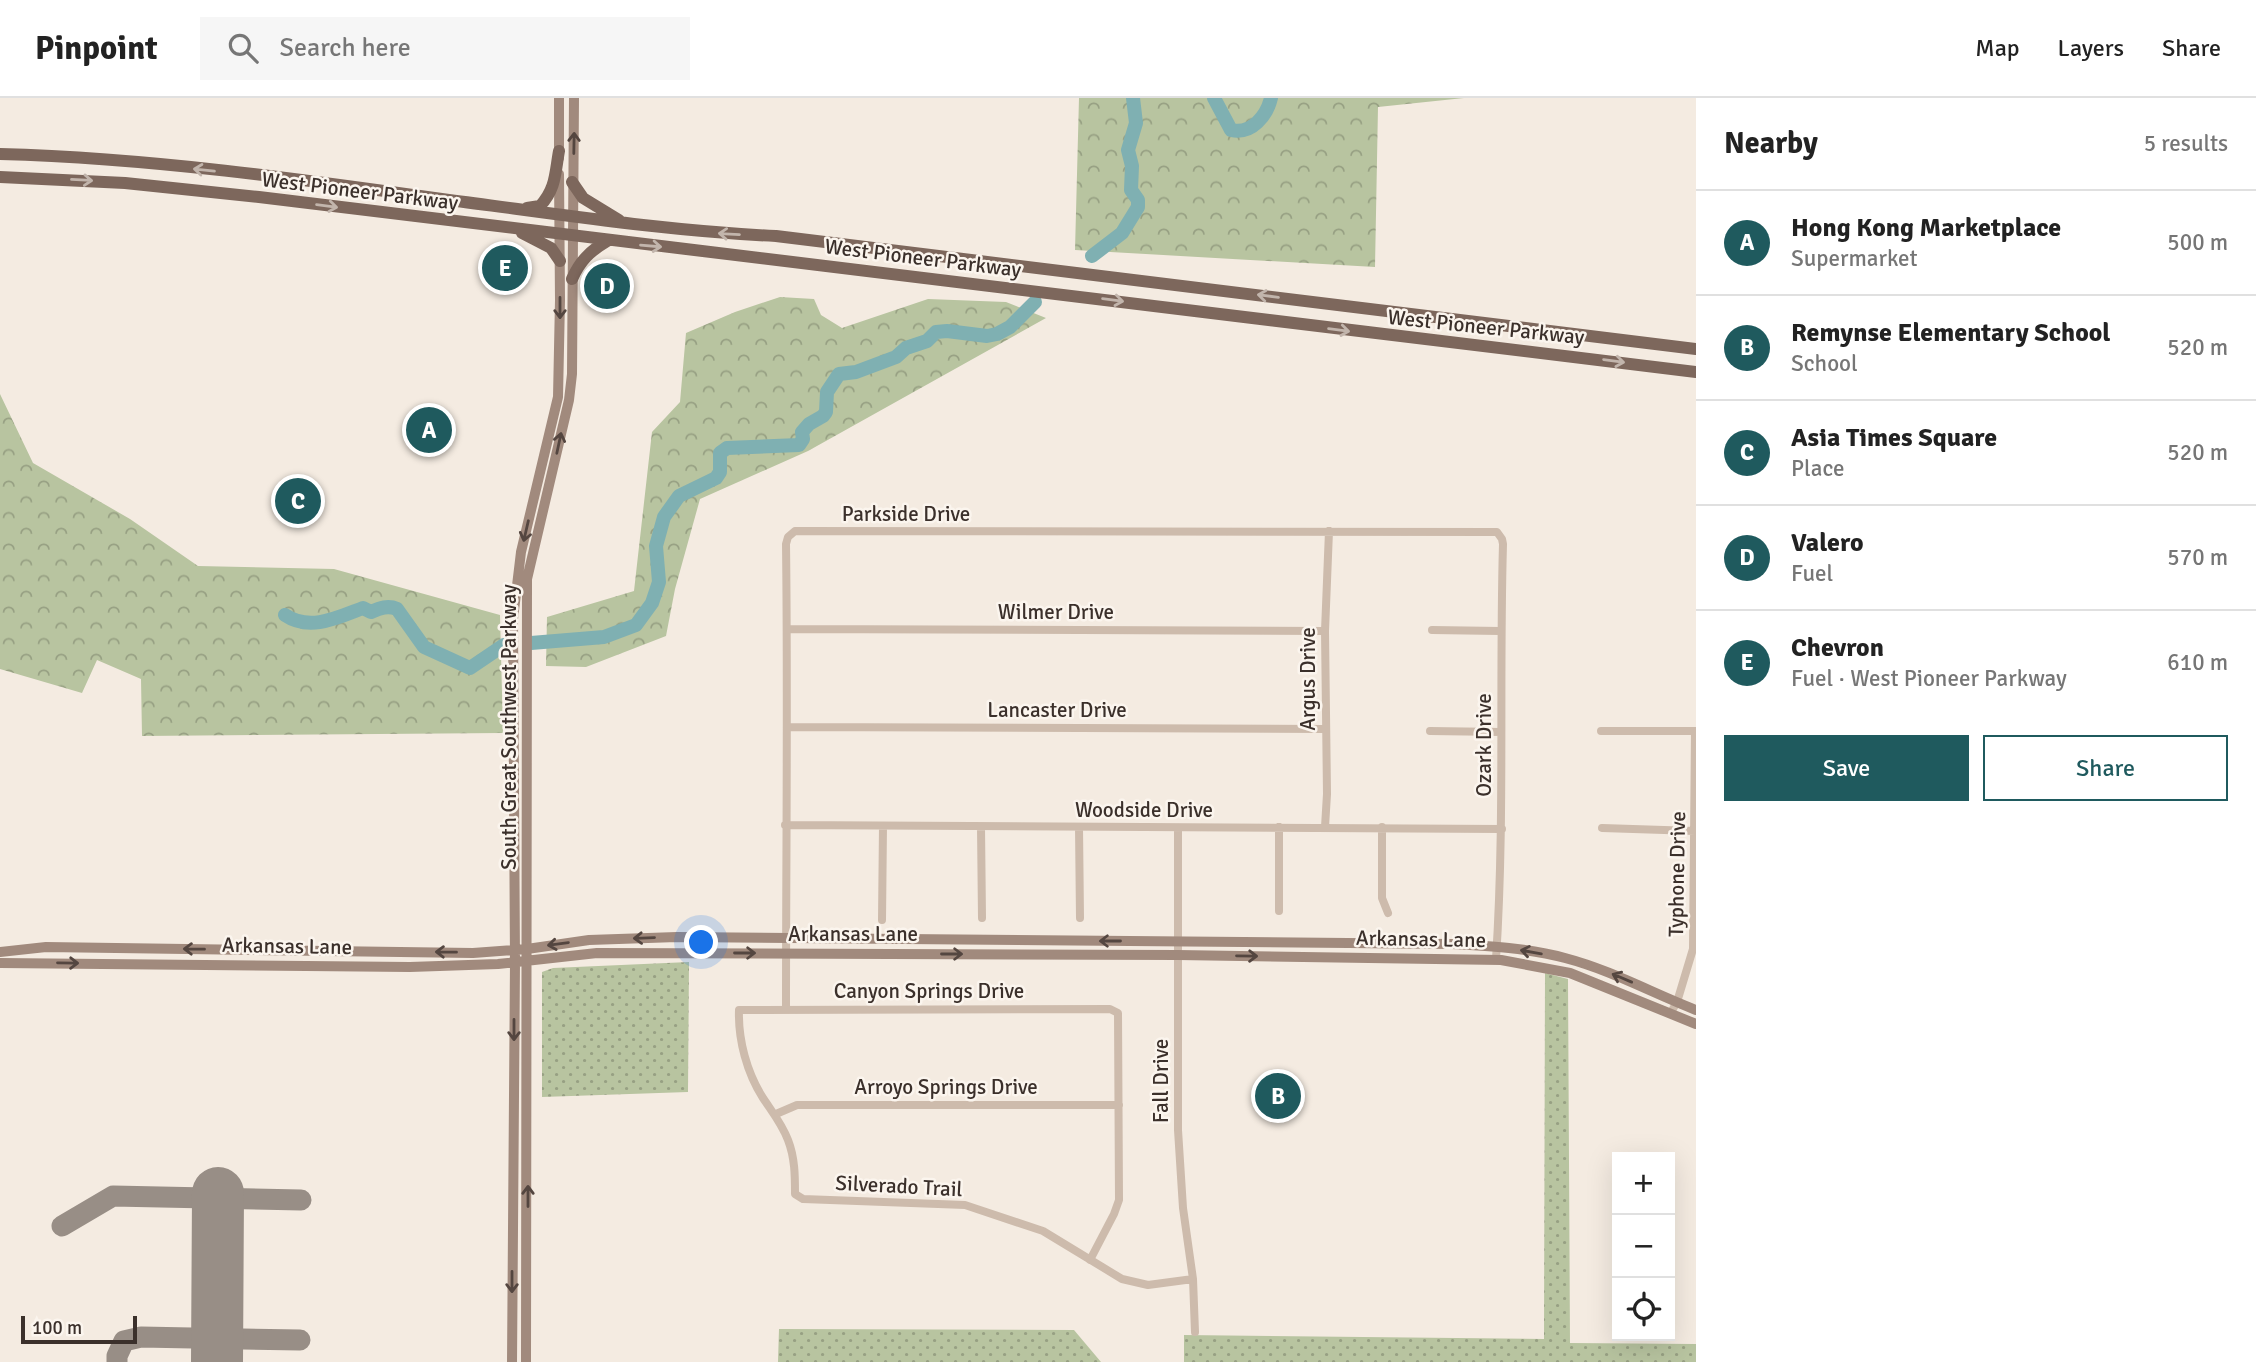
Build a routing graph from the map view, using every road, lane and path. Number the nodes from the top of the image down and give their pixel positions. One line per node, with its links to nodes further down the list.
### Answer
1 (559, 98): 3 (main road, South Great Southwest Parkway)
2 (574, 98): 7 (main road, South Great Southwest Parkway, one-way to 2)
3 (559, 151): 9 (main road); 10 (main road, South Great Southwest Parkway)
4 (0, 154): 6 (main road, West Pioneer Parkway, one-way to 4)
5 (0, 177): 8 (main road, West Pioneer Parkway, one-way to 8)
6 (261, 177): 8 (main road); 9 (main road, West Pioneer Parkway)
7 (572, 182): 10 (main road, South Great Southwest Parkway); 11 (main road)
8 (259, 197): 12 (main road, West Pioneer Parkway, one-way to 12)
9 (515, 209): 10 (main road, West Pioneer Parkway)
10 (566, 216): 11 (main road, West Pioneer Parkway); 13 (main road, South Great Southwest Parkway)
11 (626, 224): 17 (main road, West Pioneer Parkway, one-way to 11)
12 (509, 228): 13 (main road, West Pioneer Parkway); 15 (main road)
13 (565, 235): 14 (main road, West Pioneer Parkway); 15 (main road, South Great Southwest Parkway); 16 (main road, South Great Southwest Parkway)
14 (607, 241): 16 (main road); 18 (main road, West Pioneer Parkway, one-way to 18)
15 (560, 261): 51 (main road, South Great Southwest Parkway, one-way to 51)
16 (572, 279): 50 (main road, South Great Southwest Parkway, one-way to 16)
17 (1696, 349)
18 (1696, 372)
19 (1329, 531): 20 (street, Parkside Drive); 21 (street, Parkside Drive); 23 (street, Argus Drive)
20 (1497, 533): 24 (street, Ozark Drive)
21 (787, 628): 23 (street, Wilmer Drive); 25 (street, Parkside Drive)
22 (1432, 629): 24 (street)
23 (1325, 631): 26 (street, Argus Drive)
24 (1500, 631): 30 (street, Ozark Drive)
25 (788, 727): 26 (street, Lancaster Drive); 31 (street, Parkside Drive)
26 (1325, 729): 36 (street, Argus Drive)
27 (1430, 731): 30 (street)
28 (1601, 731): 29 (street)
29 (1695, 731): 41 (street, Typhone Drive)
30 (1501, 732): 40 (street, Ozark Drive)
31 (785, 825): 32 (street, Woodside Drive); 47 (street, Parkside Drive)
32 (883, 826): 33 (street, Woodside Drive); 46 (street)
33 (981, 827): 34 (street, Woodside Drive); 44 (street)
34 (1079, 827): 38 (street, Woodside Drive); 45 (street)
35 (1279, 827): 36 (street, Woodside Drive); 38 (street, Woodside Drive); 42 (street)
36 (1325, 827): 37 (street, Woodside Drive)
37 (1382, 827): 40 (street, Woodside Drive); 43 (street)
38 (1178, 828): 48 (street, Fall Drive)
39 (1602, 828): 41 (street)
40 (1502, 829): 49 (street, Ozark Drive)
41 (1695, 831): 59 (street, Typhone Drive)
42 (1279, 911)
43 (1388, 913)
44 (982, 918)
45 (1080, 918)
46 (882, 920)
47 (786, 939): 48 (main road, Arkansas Lane, one-way to 47); 50 (main road, Arkansas Lane, one-way to 50); 53 (street, Parkside Drive)
48 (1178, 942): 49 (main road, Arkansas Lane); 54 (street, Fall Drive)
49 (1497, 946): 55 (street, Ozark Drive); 59 (main road, Arkansas Lane, one-way to 49)
50 (527, 949): 51 (main road, Arkansas Lane); 56 (main road, South Great Southwest Parkway)
51 (514, 950): 52 (main road, Arkansas Lane, one-way to 52); 58 (main road, South Great Southwest Parkway)
52 (0, 951)
53 (786, 953): 54 (main road, Arkansas Lane, one-way to 54); 56 (main road, Arkansas Lane, one-way to 53); 60 (street, Parkside Drive)
54 (1178, 955): 55 (main road, Arkansas Lane, one-way to 55); 71 (street, Fall Drive)
55 (1496, 959): 62 (main road, Arkansas Lane)
56 (527, 961): 58 (main road, Arkansas Lane); 65 (main road, South Great Southwest Parkway)
57 (0, 962): 58 (main road, Arkansas Lane, one-way to 58)
58 (515, 962): 64 (main road, South Great Southwest Parkway, one-way to 64)
59 (1677, 1002): 61 (main road, Arkansas Lane); 62 (street, Typhone Drive)
60 (786, 1009): 66 (street, Canyon Springs Drive); 67 (street, Canyon Springs Drive)
61 (1696, 1010)
62 (1670, 1014): 63 (main road, Arkansas Lane)
63 (1696, 1024)
64 (514, 1104): 65 (main road); 68 (main road, South Great Southwest Parkway)
65 (527, 1104): 69 (main road, South Great Southwest Parkway, one-way to 65)
66 (1119, 1105): 67 (street, Arroyo Springs Drive); 70 (street)
67 (776, 1114): 70 (street, Silverado Trail)
68 (512, 1249): 69 (main road); 73 (main road, South Great Southwest Parkway, one-way to 73)
69 (528, 1249): 74 (main road, South Great Southwest Parkway)
70 (1090, 1260): 71 (street, Silverado Trail)
71 (1193, 1279): 72 (street, Fall Drive)
72 (1195, 1332)
73 (512, 1362)
74 (526, 1362)

